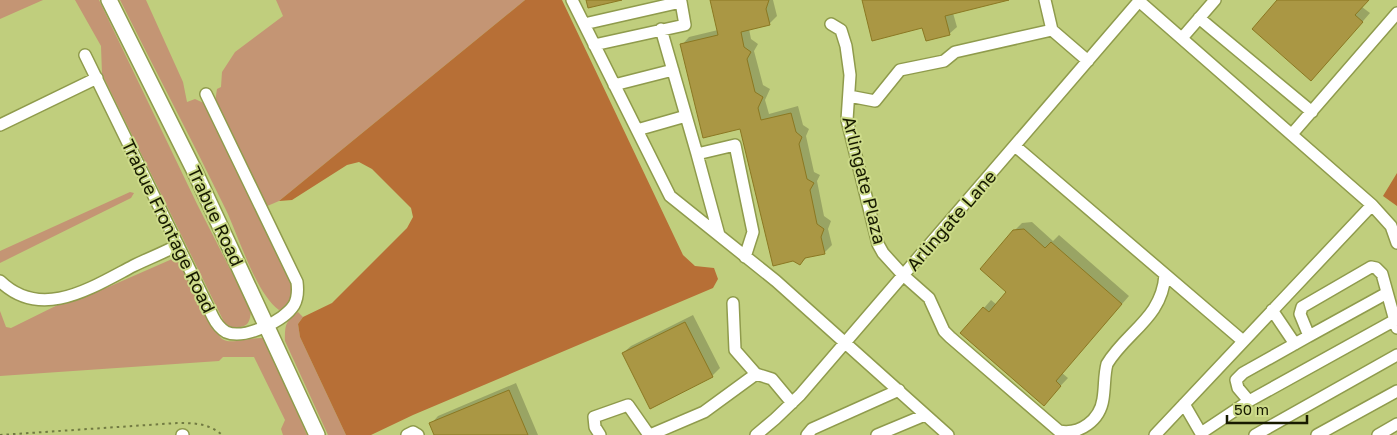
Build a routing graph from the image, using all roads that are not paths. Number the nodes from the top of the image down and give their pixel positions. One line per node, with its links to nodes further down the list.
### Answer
1 (109, 0): 40 (main road, Trabue Road)
2 (572, 0): 8 (street)
3 (1045, 0): 11 (street)
4 (1140, 0): 12 (street); 15 (street, Arlingate Lane)
5 (1215, 0): 7 (street)
6 (1397, 12): 21 (street)
7 (1199, 18): 12 (street); 21 (street)
8 (584, 24): 10 (street); 13 (street)
9 (831, 24): 20 (street, Arlingate Plaza)
10 (661, 29): 13 (street); 16 (street)
11 (1052, 30): 15 (street); 20 (street)
12 (1182, 38): 25 (street)
13 (594, 45): 18 (street)
14 (85, 54): 17 (street, Trabue Frontage Road)
15 (1088, 61): 26 (street, Arlingate Lane)
16 (673, 70): 18 (street); 22 (street)
17 (97, 78): 23 (street); 31 (street, Trabue Frontage Road)
18 (614, 85): 24 (street)
19 (206, 94): 40 (street, Trabue Frontage Road)
20 (849, 96): 33 (street, Arlingate Plaza)
21 (1312, 112): 25 (street)
22 (686, 116): 24 (street); 27 (street)
23 (0, 125)
24 (637, 130): 29 (street)
25 (1292, 134): 28 (street)
26 (1015, 146): 33 (street, Arlingate Lane); 34 (street)
27 (697, 154): 29 (street); 32 (street)
28 (1372, 204): 30 (street); 38 (street)
29 (719, 235): 32 (street)
30 (1397, 243)
31 (178, 245): 35 (street); 40 (street, Trabue Frontage Road)
32 (745, 257): 43 (street)
33 (903, 275): 34 (street, Arlingate Plaza); 43 (street, Arlingate Lane)
34 (1165, 275): 42 (street)
35 (0, 281)
36 (1387, 294): 39 (street); 41 (street); 41 (street)
37 (733, 303): 46 (street)
38 (1272, 310): 42 (street); 44 (street)
39 (1396, 324): 49 (street)
40 (267, 325): 55 (main road, Trabue Road)
41 (1309, 336): 44 (street)
42 (1243, 341): 51 (street)
43 (845, 343): 47 (street); 50 (street, Arlingate Lane)
44 (1295, 344): 49 (street)
45 (1397, 355): 65 (street)
46 (756, 374): 50 (street); 59 (street)
47 (899, 390): 52 (street); 61 (street)
48 (1397, 391): 66 (street)
49 (1249, 401): 54 (street)
50 (792, 403): 60 (street, Arlingate Lane)
51 (1184, 404): 54 (street); 64 (street)
52 (926, 415): 62 (street); 63 (street)
53 (1397, 424): 67 (street)
54 (1201, 434)
55 (318, 435)
56 (407, 435): 57 (street)
57 (418, 435)
58 (600, 435): 59 (street)
59 (649, 435)
60 (756, 435)
61 (807, 435)
62 (876, 435)
63 (948, 435)
64 (1155, 435)
65 (1255, 435)
66 (1318, 435)
67 (1378, 435)

